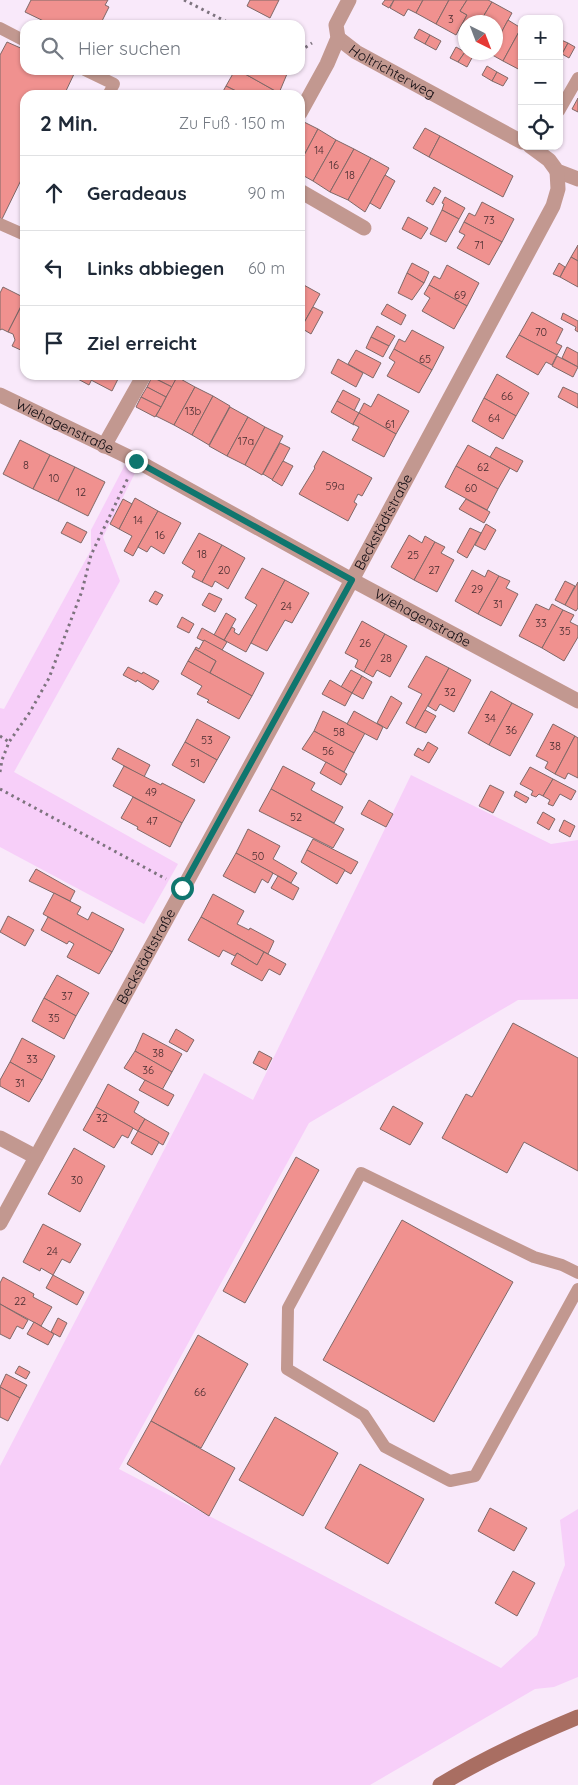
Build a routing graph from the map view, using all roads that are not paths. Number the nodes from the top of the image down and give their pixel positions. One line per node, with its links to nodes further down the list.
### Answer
1 (349, 0): 4 (street)
2 (0, 28): 3 (lane)
3 (20, 38)
4 (338, 38): 8 (street, Holtrichterweg); 10 (street, Holtrichterweg)
5 (95, 75): 7 (lane)
6 (578, 78): 9 (lane)
7 (111, 90)
8 (305, 104)
9 (562, 105)
10 (518, 140)
11 (538, 150): 12 (street)
12 (557, 171): 13 (street); 21 (street, Beckstädtstraße)
13 (578, 179)
14 (305, 194): 16 (street)
15 (0, 224): 17 (lane)
16 (364, 228)
17 (20, 233)
18 (141, 380): 20 (street)
19 (0, 395): 20 (street, Wiehagenstraße)
20 (104, 446): 21 (street, Wiehagenstraße)
21 (352, 580): 22 (street, Wiehagenstraße); 24 (street, Beckstädtstraße)
22 (578, 701)
23 (0, 1138): 24 (street)
24 (36, 1157): 25 (street, Beckstädtstraße)
25 (0, 1222)
26 (578, 1272): 27 (lane)
27 (578, 1289)
28 (578, 1717): 29 (street)
29 (440, 1785)

